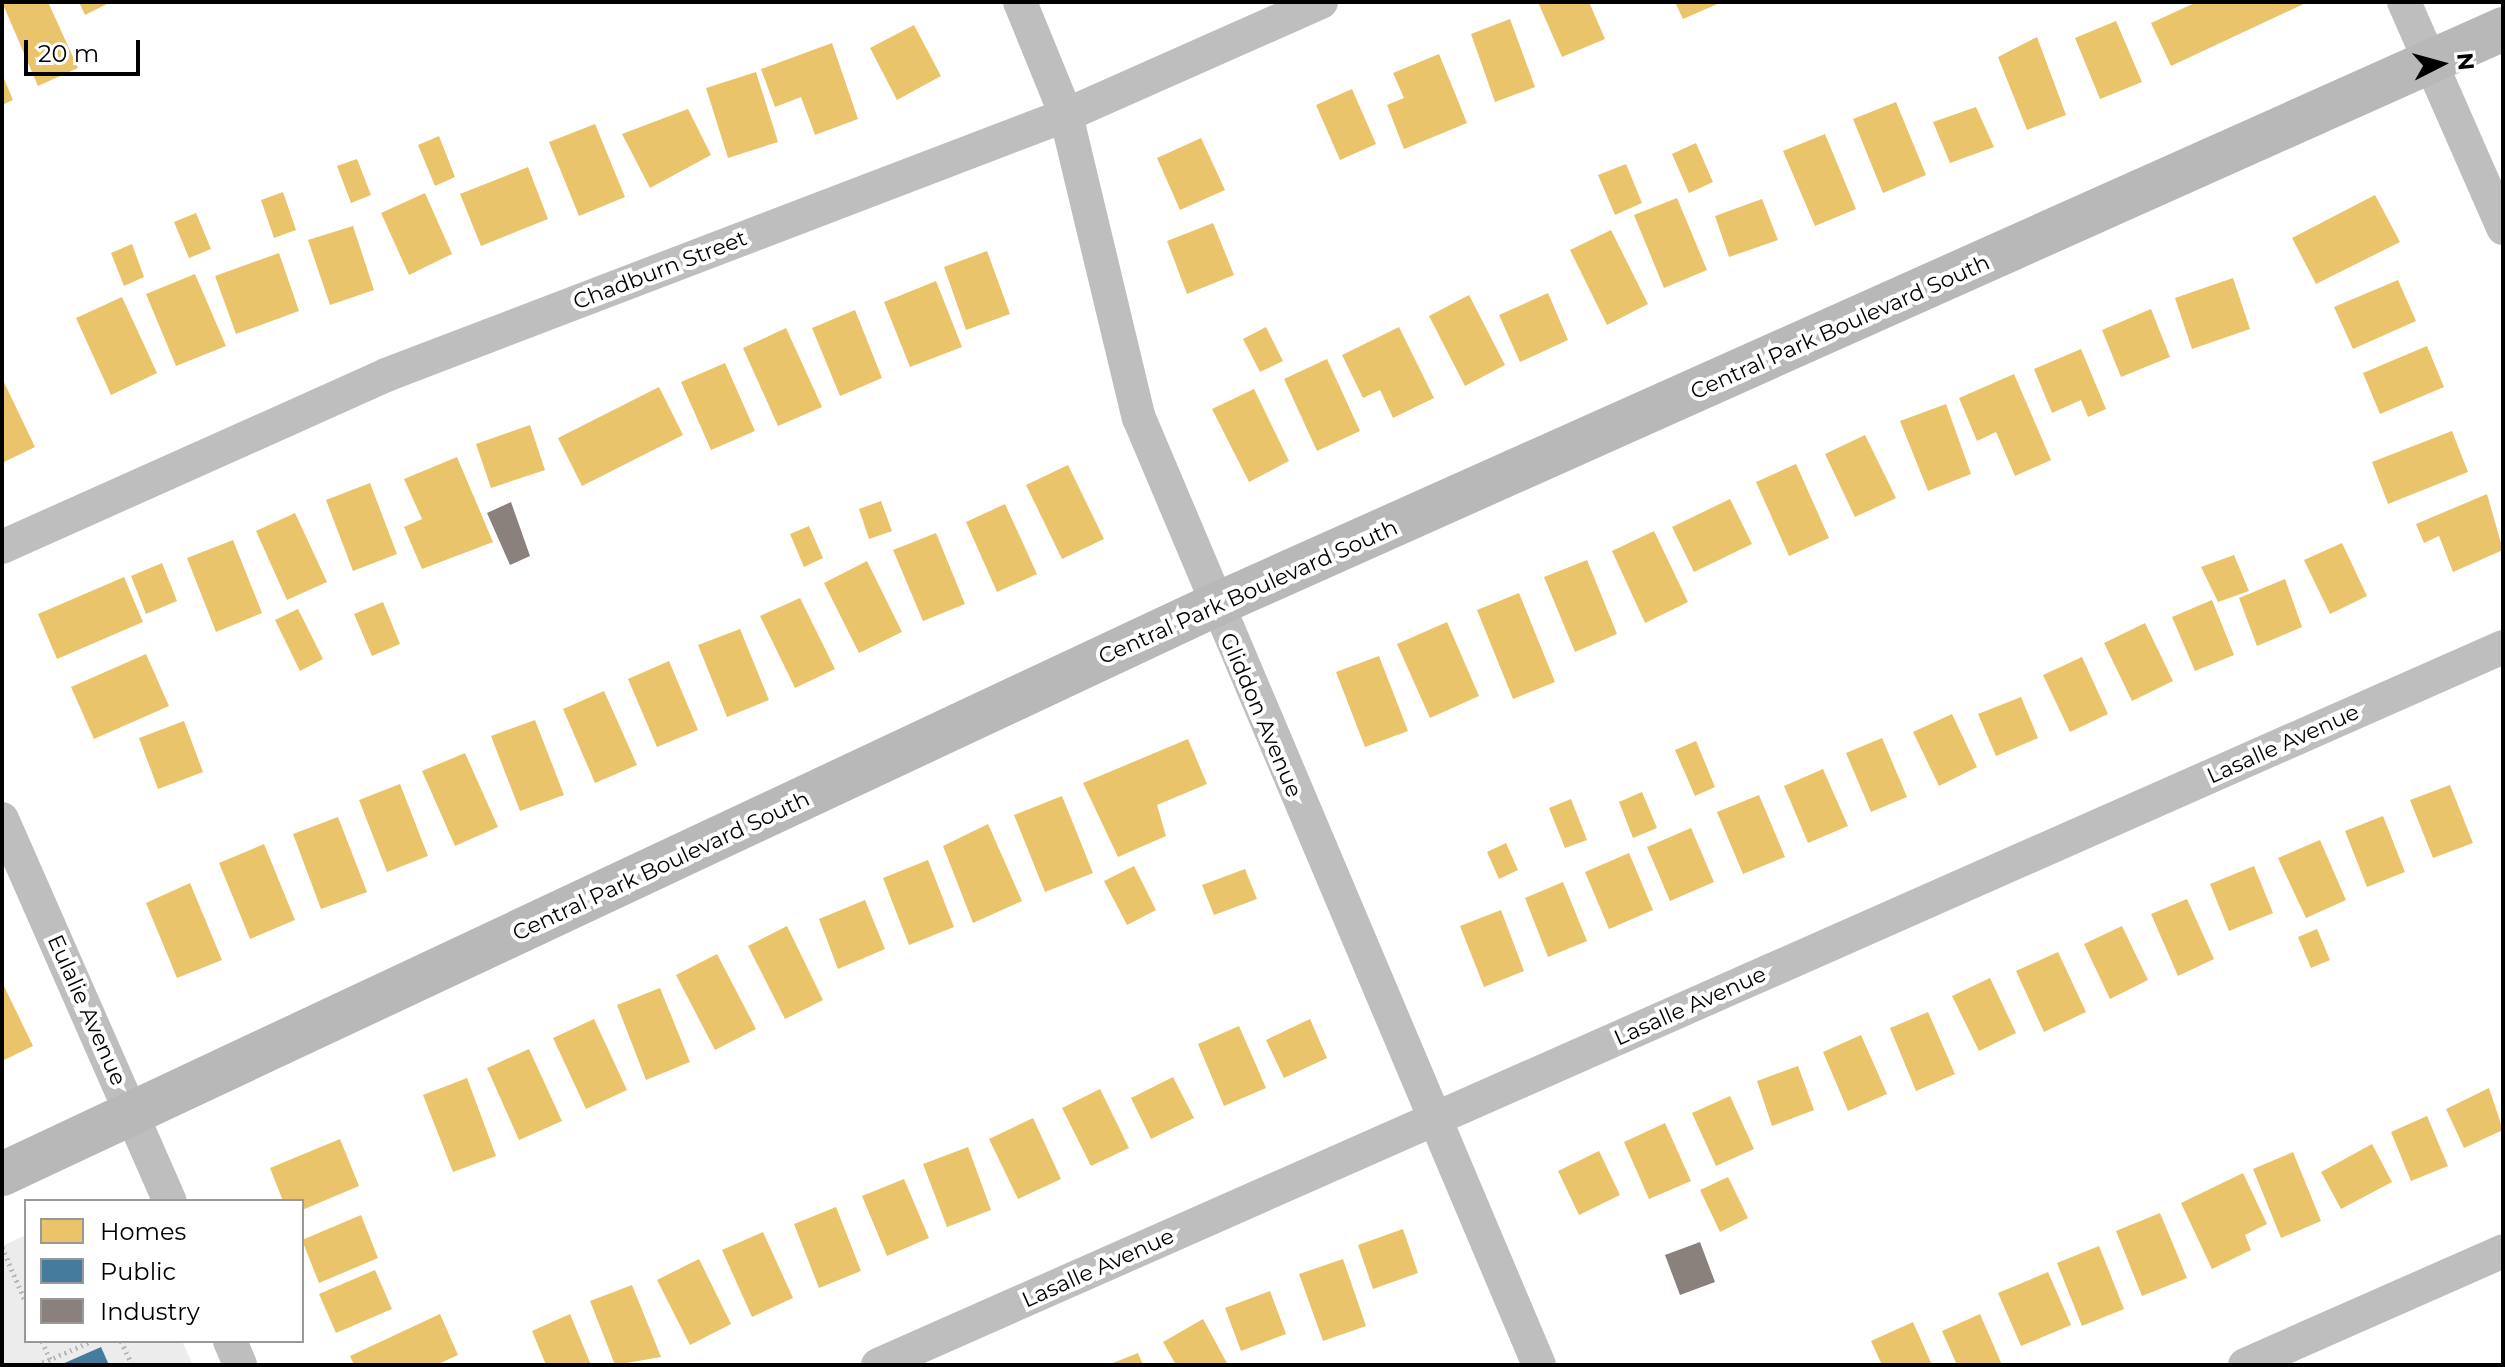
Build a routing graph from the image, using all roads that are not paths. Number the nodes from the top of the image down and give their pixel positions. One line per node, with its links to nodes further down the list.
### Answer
1 (1020, 2): 6 (street, Gliddon Avenue)
2 (1321, 2): 6 (street, Chadburn Street)
3 (2404, 2): 5 (street)
4 (2503, 29): 5 (street, Central Park Boulevard South)
5 (2432, 63): 7 (street); 9 (street, Central Park Boulevard South)
6 (1066, 115): 8 (street, Chadburn Street); 9 (street, Gliddon Avenue)
7 (2503, 228)
8 (2, 547)
9 (1215, 605): 12 (street, Central Park Boulevard South); 13 (street, Gliddon Avenue)
10 (2503, 647): 13 (street, Lasalle Avenue)
11 (2, 819): 12 (street, Eulalie Avenue)
12 (134, 1114): 14 (street, Central Park Boulevard South); 15 (street, Eulalie Avenue)
13 (1432, 1120): 19 (street, Lasalle Avenue); 20 (street, Gliddon Avenue)
14 (2, 1174)
15 (169, 1199)
16 (2503, 1251): 21 (street)
17 (231, 1343): 18 (street)
18 (240, 1365)
19 (878, 1365)
20 (1539, 1365)
21 (2245, 1365)

